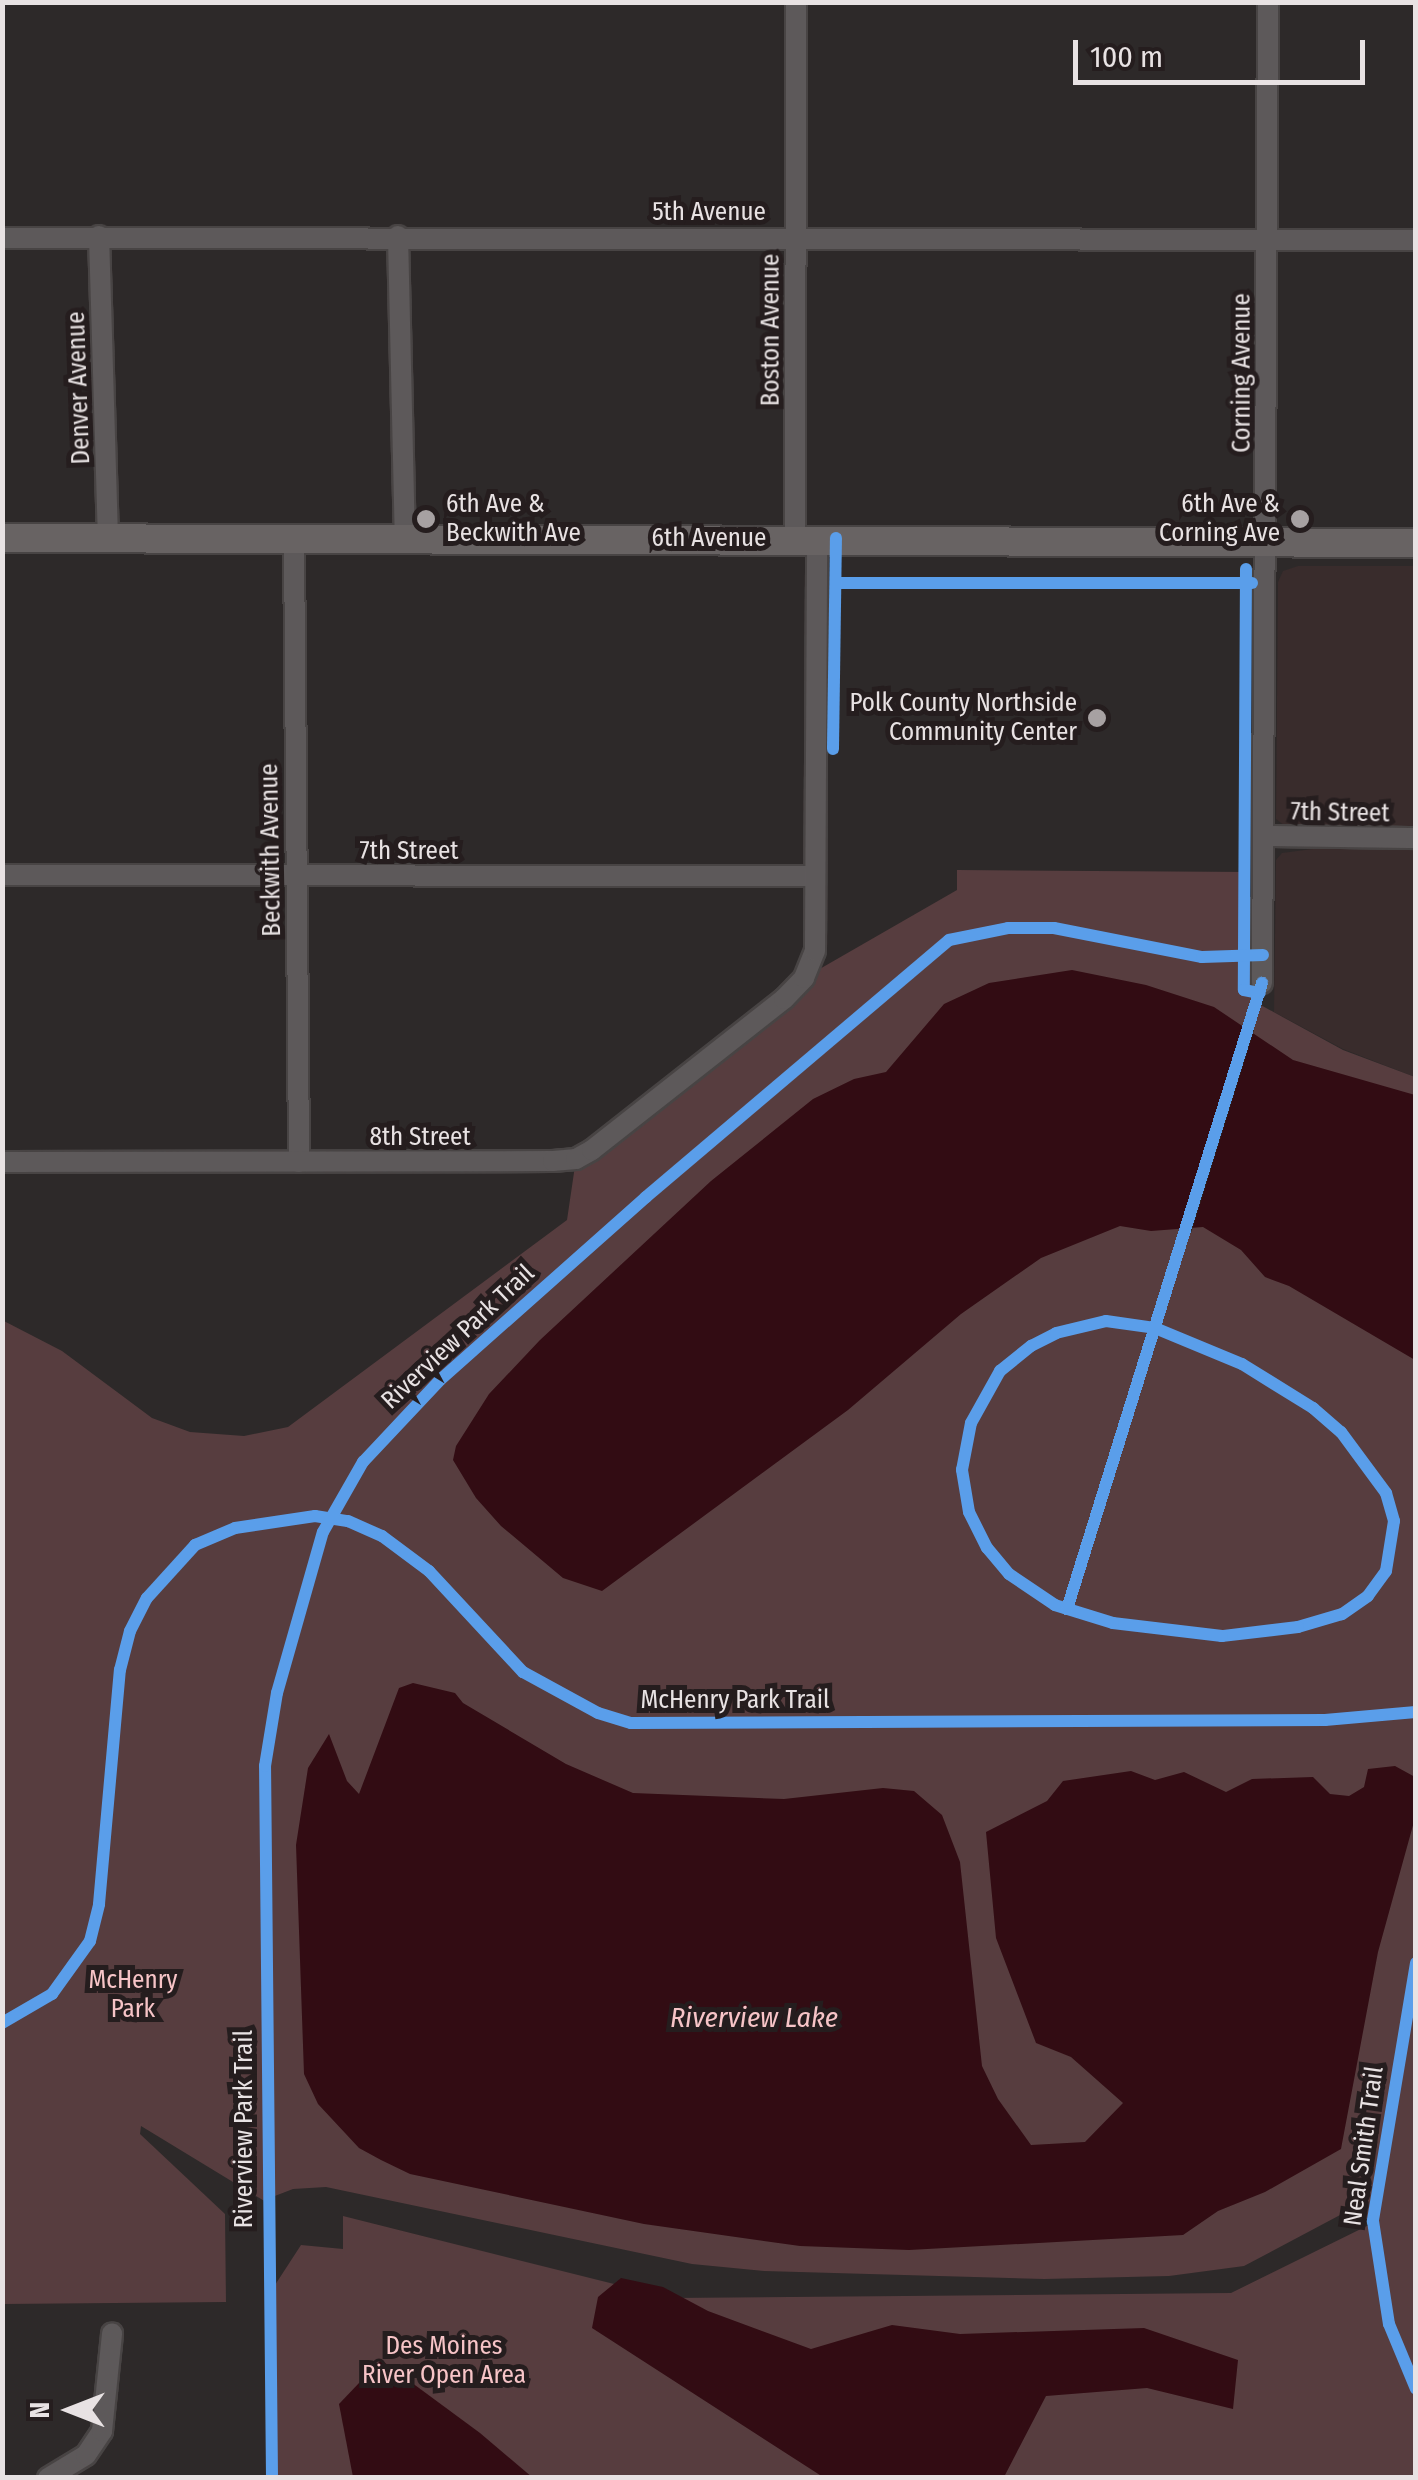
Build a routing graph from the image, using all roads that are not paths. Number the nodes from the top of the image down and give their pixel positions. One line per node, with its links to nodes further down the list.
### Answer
1 (796, 2): 5 (street, Boston Avenue)
2 (1268, 2): 7 (street, Corning Avenue)
3 (99, 236): 4 (street, 5th Avenue); 6 (street, 5th Avenue); 10 (street, Denver Avenue)
4 (398, 236): 5 (street, 5th Avenue); 12 (street)
5 (796, 237): 7 (street, 5th Avenue); 13 (street, Boston Avenue)
6 (2, 238)
7 (1267, 239): 8 (street, 5th Avenue); 14 (street, Corning Avenue)
8 (1416, 240)
9 (2, 538): 10 (main road, 6th Avenue)
10 (108, 538): 11 (main road, 6th Avenue)
11 (294, 538): 12 (main road, 6th Avenue); 19 (street, Beckwith Avenue)
12 (405, 538): 13 (main road, 6th Avenue)
13 (806, 538): 14 (main road, 6th Avenue); 20 (street, Boston Avenue)
14 (1265, 542): 15 (main road, 6th Avenue); 16 (street, Corning Avenue)
15 (1416, 543)
16 (1264, 836): 17 (street, 7th Street); 21 (street, Corning Avenue)
17 (1416, 838)
18 (2, 875): 19 (street, 7th Street)
19 (296, 876): 20 (street, 7th Street); 24 (street, Beckwith Avenue)
20 (815, 876): 22 (street, Boston Avenue)
21 (1262, 984)
22 (784, 999): 24 (street, 8th Street)
23 (2, 1162): 24 (street, 8th Street)
24 (299, 1162)
25 (112, 2334): 26 (street)
26 (48, 2478)

